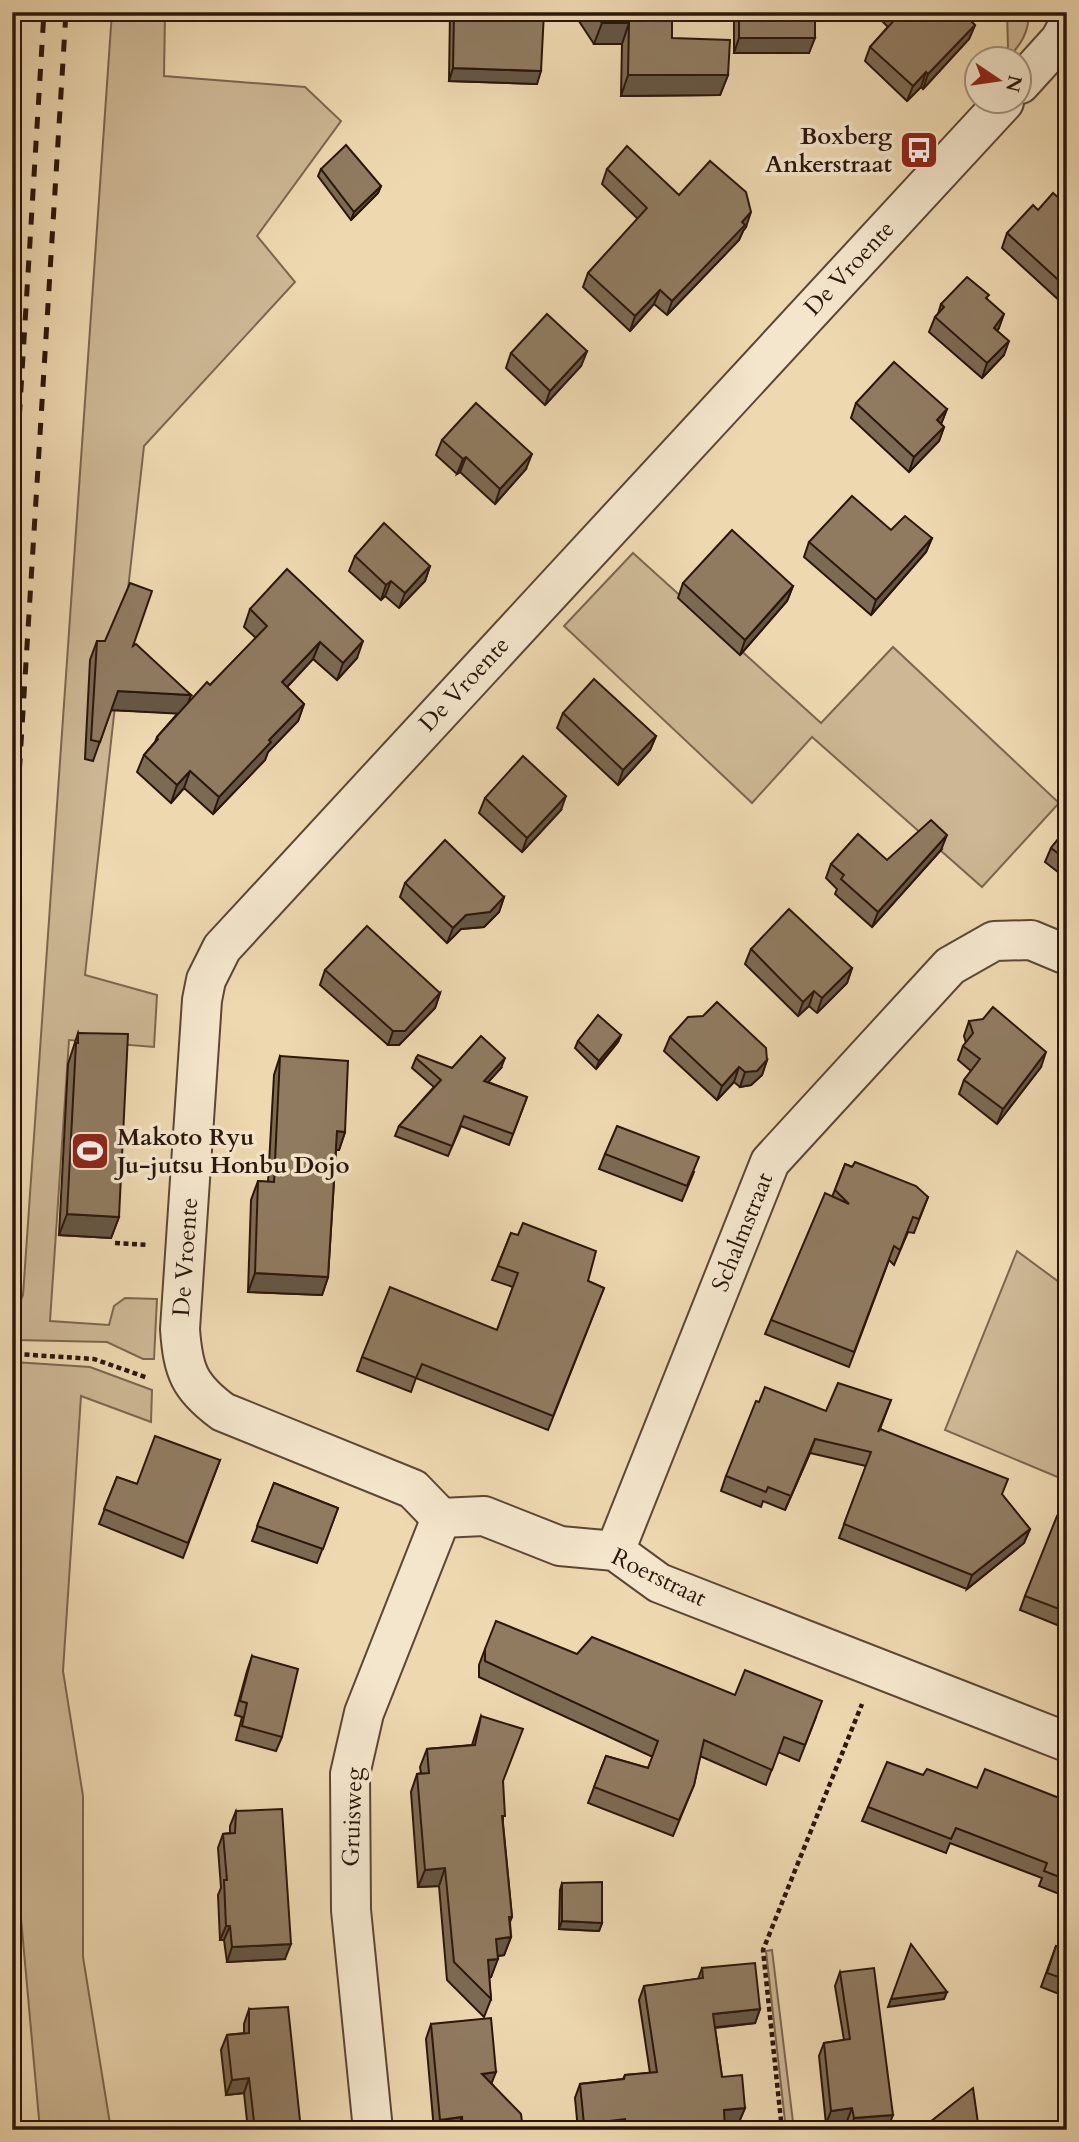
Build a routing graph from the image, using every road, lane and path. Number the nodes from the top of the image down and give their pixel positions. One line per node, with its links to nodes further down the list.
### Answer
1 (1067, 27): 2 (street)
2 (1034, 69)
3 (991, 116): 8 (street, De Vroente)
4 (1067, 955): 10 (street, Schalmstraat)
5 (115, 1242): 6 (path)
6 (147, 1244)
7 (16, 1354): 8 (path)
8 (188, 1378): 9 (street)
9 (441, 1518): 10 (street, Roerstraat); 13 (street, Gruisweg)
10 (615, 1551): 12 (street, Roerstraat)
11 (866, 1695): 14 (path)
12 (1067, 1742)
13 (373, 2130)
14 (782, 2130)

